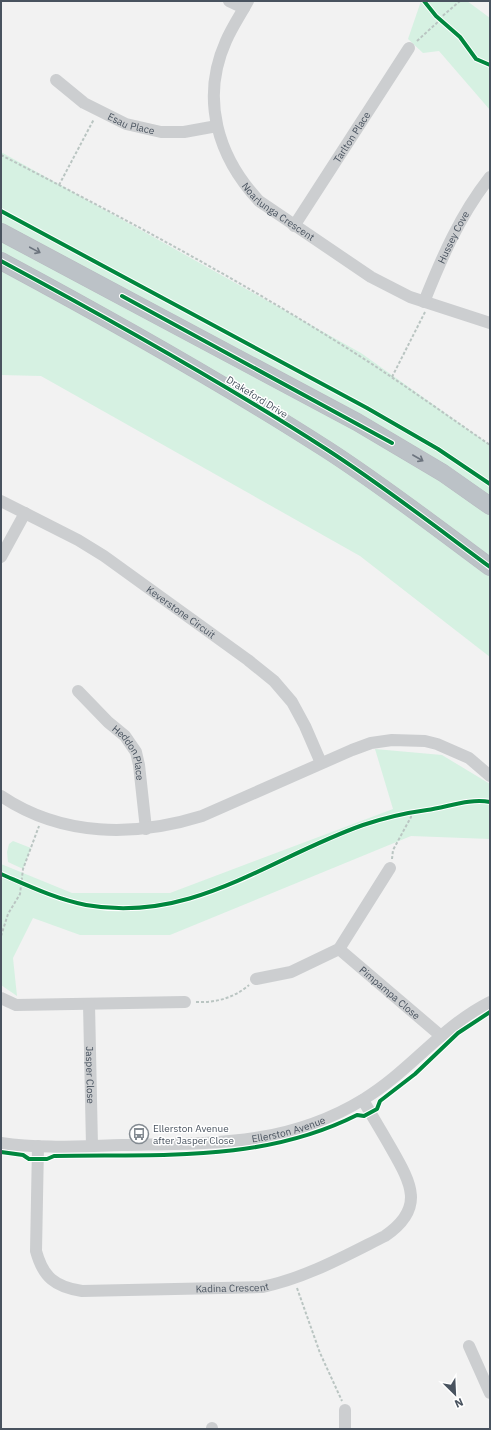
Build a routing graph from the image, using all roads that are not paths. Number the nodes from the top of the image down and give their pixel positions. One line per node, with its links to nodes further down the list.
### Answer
1 (229, 1): 2 (street)
2 (246, 5): 5 (street, Noarlunga Crescent)
3 (409, 48): 7 (street, Tarlton Place)
4 (56, 80): 5 (street, Esau Place)
5 (217, 126): 7 (street, Noarlunga Crescent)
6 (490, 177): 10 (street, Hussey Cove)
7 (294, 226): 10 (street, Noarlunga Crescent)
8 (1, 232): 12 (highway, one-way to 12)
9 (1, 261): 18 (highway, Drakeford Drive)
10 (427, 303): 11 (street, Noarlunga Crescent)
11 (490, 323)
12 (443, 473): 13 (highway); 15 (highway)
13 (490, 495)
14 (1, 501): 16 (street, Keverstone Circuit)
15 (490, 506)
16 (25, 513): 17 (street); 20 (street, Keverstone Circuit)
17 (1, 557)
18 (490, 567)
19 (78, 692): 23 (street, Heddon Place)
20 (322, 764): 21 (street); 23 (street)
21 (490, 776)
22 (1, 796): 23 (street)
23 (146, 829)
24 (390, 868): 25 (street)
25 (339, 949): 26 (street); 31 (street, Pimpampa Close)
26 (256, 979)
27 (1, 998): 30 (street)
28 (185, 1002): 30 (street)
29 (490, 1002): 31 (street, Ellerston Avenue)
30 (89, 1004): 35 (street, Jasper Close)
31 (441, 1036): 32 (street, Ellerston Avenue)
32 (363, 1100): 34 (street, Kadina Crescent); 35 (street, Ellerston Avenue)
33 (1, 1142): 34 (street, Ellerston Avenue)
34 (38, 1146): 35 (street, Ellerston Avenue)
35 (92, 1146)
36 (469, 1346): 37 (street)
37 (490, 1393)
38 (345, 1410): 39 (street)
39 (345, 1429)

